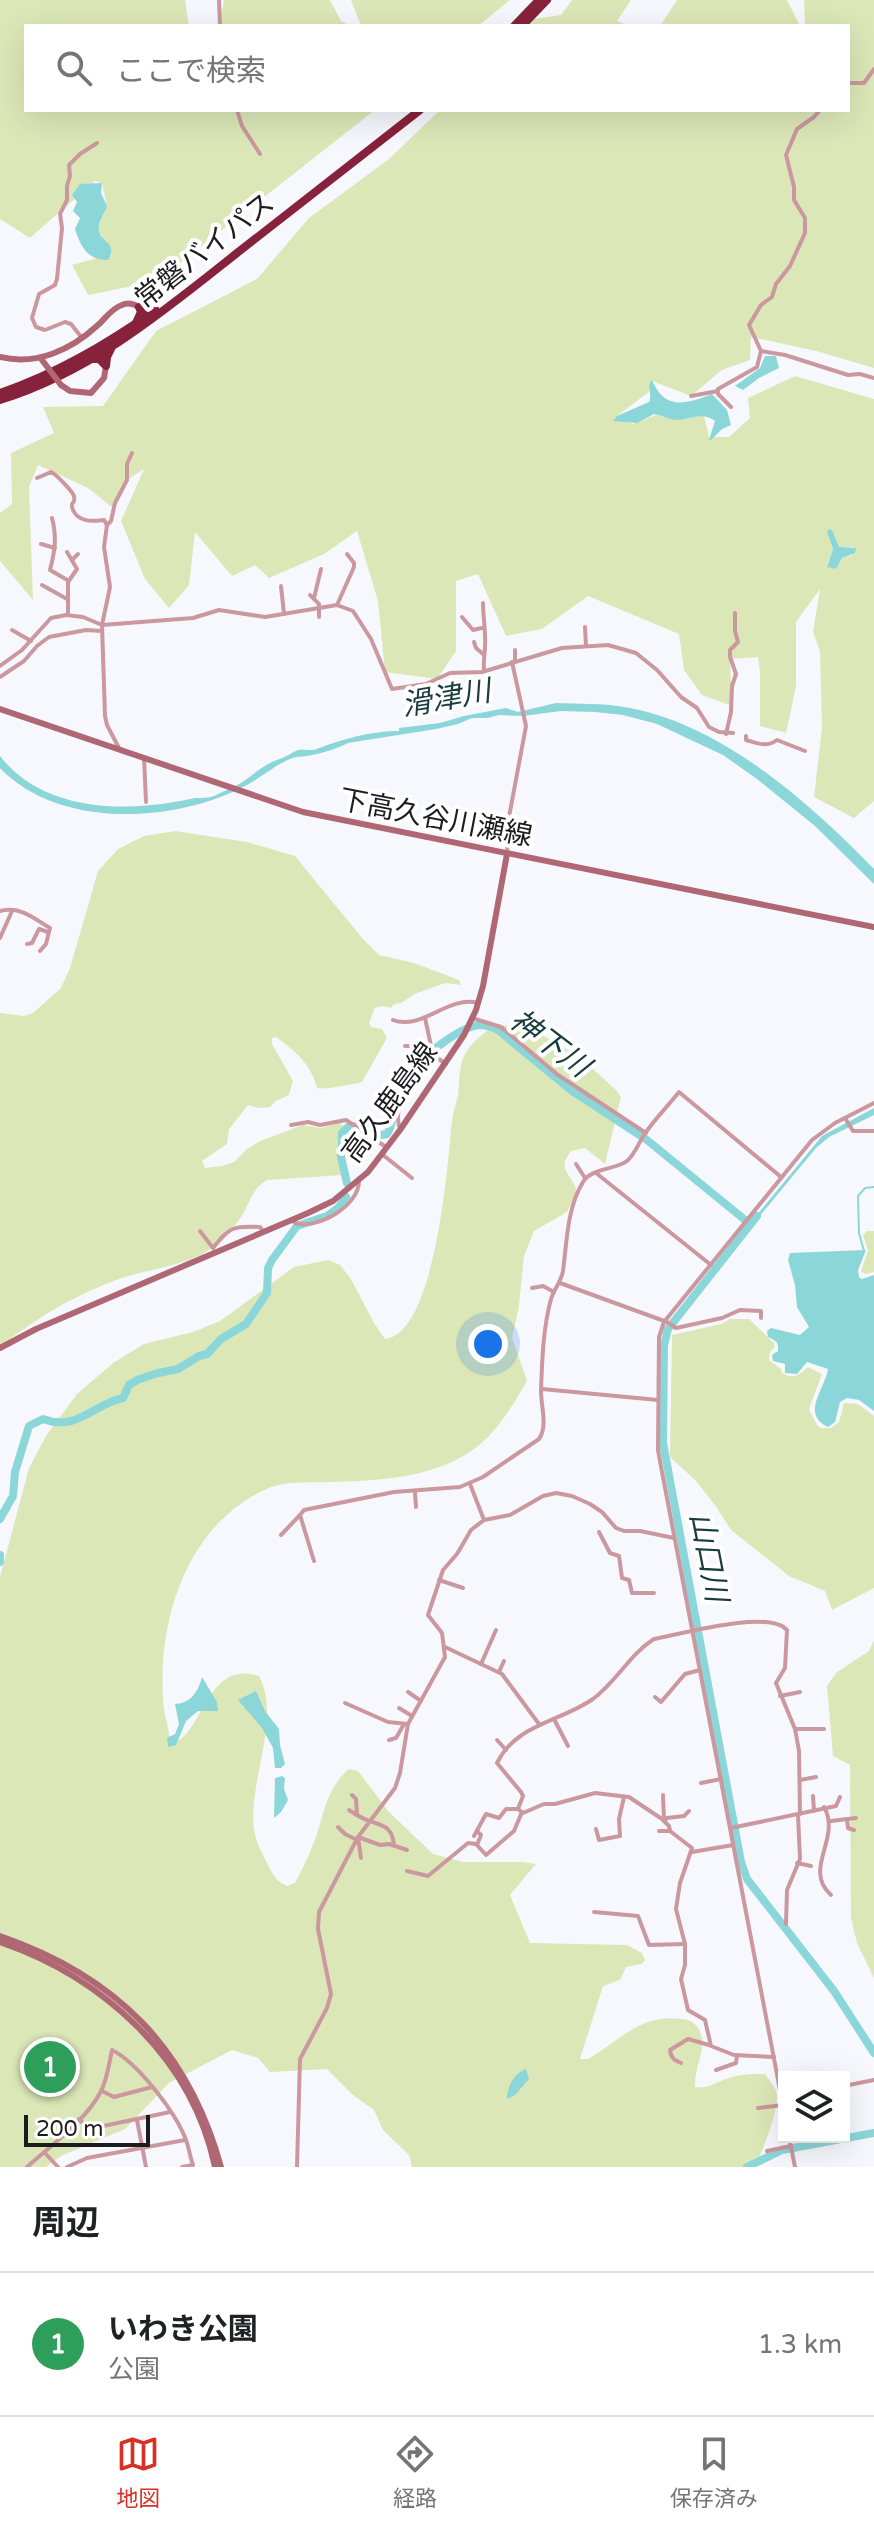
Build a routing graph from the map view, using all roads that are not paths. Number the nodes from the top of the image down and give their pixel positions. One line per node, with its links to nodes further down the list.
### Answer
1 (219, 0): 4 (street)
2 (539, 0): 5 (highway)
3 (547, 0): 6 (highway)
4 (220, 24)
5 (516, 24)
6 (524, 24)
7 (874, 69): 8 (street)
8 (850, 83)
9 (238, 112): 14 (street)
10 (409, 112): 16 (highway, 常磐バイパス)
11 (417, 112): 19 (highway, 常磐バイパス)
12 (818, 112): 20 (street)
13 (97, 143): 18 (street)
14 (260, 154)
15 (139, 307): 16 (highway); 17 (highway); 18 (main road)
16 (157, 309): 17 (highway, 常磐バイパス)
17 (135, 324): 27 (highway, 常磐バイパス)
18 (82, 338): 22 (main road)
19 (114, 346): 23 (highway, 常磐バイパス); 24 (highway)
20 (761, 351): 25 (street); 26 (street)
21 (0, 357): 22 (main road)
22 (40, 359): 24 (main road, bridge)
23 (92, 359): 24 (highway); 29 (highway, 常磐バイパス)
24 (106, 366)
25 (874, 378)
26 (718, 391): 28 (street); 30 (street)
27 (0, 393)
28 (691, 396)
29 (0, 400)
30 (731, 407)
31 (132, 453): 34 (street)
32 (37, 478): 34 (street)
33 (52, 518): 36 (street)
34 (107, 525): 56 (street)
35 (41, 544): 36 (street)
36 (55, 548): 42 (street)
37 (67, 552): 40 (street)
38 (78, 554): 40 (street)
39 (347, 554): 47 (street)
40 (72, 560): 42 (street)
41 (321, 569): 48 (street)
42 (69, 581): 45 (street)
43 (42, 585): 45 (street)
44 (281, 586): 50 (street)
45 (67, 599): 51 (street)
46 (483, 603): 54 (street)
47 (337, 605): 48 (street); 65 (street)
48 (319, 607): 50 (street); 52 (street)
49 (735, 613): 69 (street)
50 (284, 614): 56 (street)
51 (68, 615): 56 (street); 58 (street)
52 (319, 617)
53 (462, 617): 54 (street)
54 (483, 627): 62 (street)
55 (585, 627): 60 (street)
56 (102, 628): 66 (street); 71 (street)
57 (12, 630): 58 (street)
58 (31, 641): 64 (street)
59 (474, 642): 62 (street)
60 (586, 646): 63 (street); 69 (street)
61 (515, 650): 63 (street)
62 (483, 654): 65 (street)
63 (514, 662): 65 (street); 75 (street)
64 (0, 666)
65 (484, 671)
66 (0, 677)
67 (0, 709): 71 (main road, 下高久谷川瀬線)
68 (733, 733): 69 (street)
69 (726, 734)
70 (746, 736): 72 (street)
71 (120, 750): 73 (main road, 下高久谷川瀬線)
72 (805, 751)
73 (144, 758): 74 (street); 75 (main road, 下高久谷川瀬線)
74 (146, 802)
75 (507, 854): 78 (main road, 下高久谷川瀬線); 83 (main road, 高久鹿島線)
76 (13, 910): 77 (street); 79 (street); 80 (street)
77 (0, 911)
78 (874, 927)
79 (48, 932): 81 (street); 82 (street)
80 (0, 938)
81 (27, 944)
82 (40, 951)
83 (478, 1003): 84 (street); 86 (main road, 高久鹿島線)
84 (425, 1018): 85 (street); 88 (street)
85 (393, 1020)
86 (471, 1021): 89 (main road, 高久鹿島線); 95 (street)
87 (405, 1046): 88 (street)
88 (432, 1051): 89 (street); 93 (street)
89 (446, 1064): 93 (main road, 高久鹿島線)
90 (874, 1103): 91 (street)
91 (845, 1119): 94 (street); 99 (street)
92 (291, 1125): 96 (street)
93 (400, 1130): 96 (main road, 高久鹿島線)
94 (874, 1131)
95 (644, 1135): 98 (street); 99 (street)
96 (385, 1151): 100 (street); 102 (main road, 高久鹿島線)
97 (576, 1164): 101 (street)
98 (596, 1173): 101 (street); 107 (street)
99 (781, 1177): 107 (street)
100 (412, 1178)
101 (585, 1178): 108 (street)
102 (356, 1183): 103 (main road, 高久鹿島線); 103 (street)
103 (297, 1223): 105 (main road, 高久鹿島線)
104 (200, 1231): 106 (street)
105 (264, 1231): 106 (main road, 高久鹿島線); 106 (street)
106 (214, 1250): 113 (main road, 高久鹿島線)
107 (711, 1265): 112 (street)
108 (560, 1283): 110 (street); 112 (street)
109 (532, 1288): 110 (street)
110 (554, 1292): 114 (street)
111 (761, 1318): 112 (street)
112 (666, 1322): 115 (street)
113 (0, 1348)
114 (542, 1389): 115 (street); 116 (street)
115 (658, 1400): 123 (street)
116 (470, 1484): 117 (street); 120 (street)
117 (415, 1492): 118 (street); 119 (street)
118 (416, 1507)
119 (300, 1515): 122 (street); 124 (street)
120 (484, 1520): 123 (street); 125 (street)
121 (599, 1532): 127 (street)
122 (281, 1535)
123 (674, 1538): 129 (street)
124 (314, 1561)
125 (439, 1580): 126 (street); 130 (street)
126 (463, 1588)
127 (654, 1593)
128 (496, 1630): 132 (street)
129 (696, 1631): 133 (street); 139 (street); 145 (street)
130 (445, 1647): 132 (street); 136 (street)
131 (504, 1661): 134 (street)
132 (481, 1664): 134 (street)
133 (700, 1670): 140 (street); 155 (street)
134 (499, 1672): 147 (street)
135 (422, 1678): 136 (street)
136 (432, 1683): 141 (street)
137 (408, 1692): 141 (street)
138 (800, 1692): 139 (street)
139 (780, 1696): 148 (street)
140 (655, 1697)
141 (421, 1701): 144 (street)
142 (345, 1703): 146 (street)
143 (399, 1708): 144 (street)
144 (412, 1716): 146 (street)
145 (554, 1719): 147 (street); 152 (street)
146 (406, 1724): 150 (street); 172 (street)
147 (539, 1724): 153 (street)
148 (795, 1729): 149 (street); 156 (street)
149 (824, 1729)
150 (389, 1740)
151 (497, 1740): 153 (street)
152 (568, 1746)
153 (506, 1750): 165 (street)
154 (816, 1777): 156 (street)
155 (721, 1779): 157 (street); 176 (street)
156 (800, 1780): 168 (street)
157 (701, 1783)
158 (352, 1795): 169 (street)
159 (663, 1795): 173 (street)
160 (813, 1796): 167 (street)
161 (624, 1797): 165 (street); 173 (street); 177 (street)
162 (840, 1797): 163 (street)
163 (824, 1807): 167 (street); 174 (street)
164 (349, 1810): 169 (street)
165 (520, 1810): 183 (street); 183 (street)
166 (689, 1811): 173 (street)
167 (814, 1811): 168 (street)
168 (799, 1814): 176 (street); 188 (street)
169 (357, 1815): 172 (street)
170 (856, 1818): 171 (street)
171 (847, 1819): 174 (street); 178 (street)
172 (370, 1821): 181 (street); 182 (street)
173 (664, 1821): 180 (street)
174 (831, 1821): 191 (street)
175 (338, 1827): 181 (street)
176 (733, 1827): 184 (street)
177 (596, 1829)
178 (854, 1830)
179 (659, 1831): 180 (street)
180 (670, 1831): 186 (street)
181 (358, 1838): 182 (street); 187 (street); 223 (street)
182 (394, 1845): 185 (street)
183 (477, 1845): 190 (street)
184 (733, 1845): 186 (street); 198 (street)
185 (407, 1850)
186 (692, 1852): 195 (street)
187 (361, 1858)
188 (797, 1863): 189 (street); 193 (street)
189 (811, 1866)
190 (407, 1871)
191 (831, 1895)
192 (594, 1912): 195 (street)
193 (786, 1924)
194 (0, 1939): 222 (main road)
195 (685, 1944): 196 (street)
196 (711, 2046): 197 (street); 199 (street)
197 (737, 2056): 198 (street); 200 (street)
198 (774, 2057): 201 (street)
199 (681, 2063)
200 (716, 2070)
201 (778, 2075)
202 (874, 2080): 203 (street)
203 (850, 2085)
204 (152, 2087): 205 (street); 205 (street); 208 (street)
205 (102, 2091): 209 (street)
206 (758, 2108): 207 (street)
207 (778, 2108)
208 (170, 2112): 210 (street); 211 (street)
209 (79, 2119): 210 (street); 216 (street)
210 (137, 2120): 213 (street)
211 (186, 2139): 213 (street); 221 (street)
212 (790, 2143): 214 (street)
213 (142, 2147): 219 (street); 220 (street)
214 (791, 2148): 215 (street); 224 (street)
215 (767, 2151)
216 (44, 2152): 217 (street); 218 (street)
217 (27, 2167)
218 (58, 2167)
219 (67, 2167)
220 (146, 2167)
221 (182, 2167)
222 (218, 2167)
223 (297, 2167)
224 (795, 2167)

